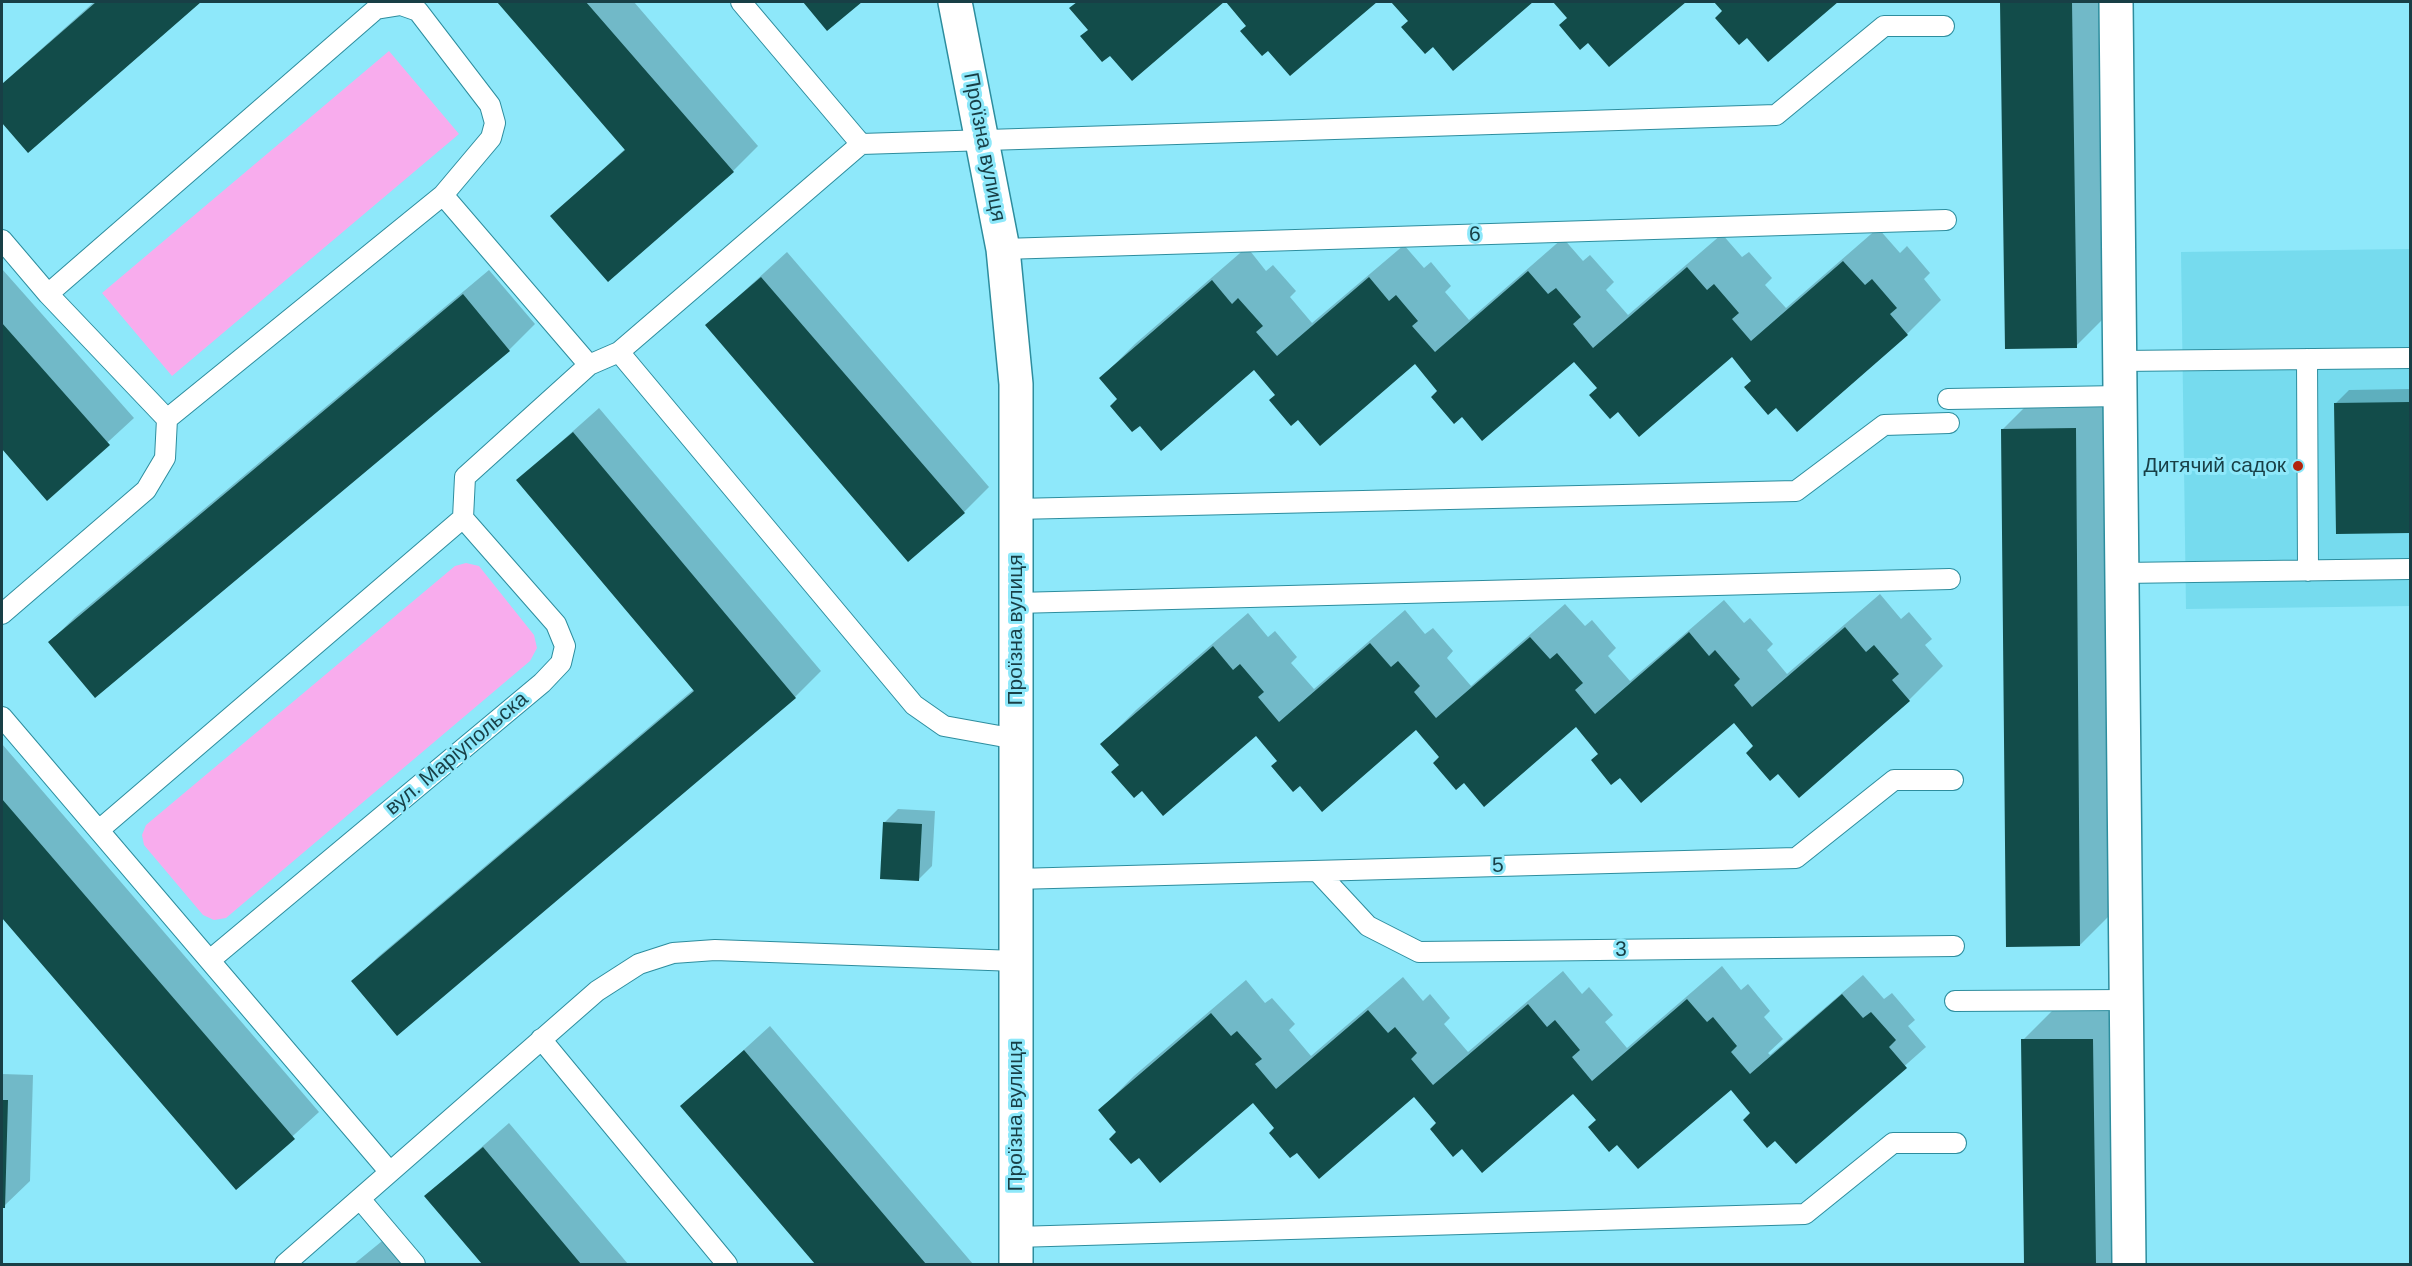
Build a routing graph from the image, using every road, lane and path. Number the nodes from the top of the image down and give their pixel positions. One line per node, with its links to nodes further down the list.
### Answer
1 (741, 2): 6 (lane)
2 (955, 2): 5 (street, Проїзна вулиця)
3 (2116, 2): 15 (street)
4 (1944, 27): 5 (lane)
5 (983, 140): 6 (lane); 10 (street, Проїзна вулиця)
6 (861, 144): 12 (lane)
7 (443, 195): 11 (lane); 16 (lane); 19 (lane)
8 (1946, 220): 10 (lane, 6)
9 (2, 240): 11 (lane)
10 (1003, 249): 21 (street, Проїзна вулиця)
11 (48, 294): 19 (lane)
12 (619, 352): 16 (lane); 30 (lane)
13 (2410, 358): 14 (lane)
14 (2307, 359): 15 (lane); 24 (lane)
15 (2120, 361): 17 (street)
16 (589, 365): 22 (lane)
17 (2120, 396): 18 (lane); 25 (street)
18 (1948, 399)
19 (167, 418): 28 (lane)
20 (1949, 423): 21 (lane)
21 (1016, 509): 27 (street, Проїзна вулиця)
22 (463, 518): 32 (lane); 36 (lane, вул. Маріупольска)
23 (2410, 569): 24 (lane)
24 (2307, 571): 25 (lane)
25 (2122, 573): 38 (street)
26 (1950, 579): 27 (lane)
27 (1016, 603): 30 (street, Проїзна вулиця)
28 (2, 614)
29 (2, 717): 32 (lane)
30 (1016, 739): 34 (street, Проїзна вулиця)
31 (1953, 780): 33 (lane, 5)
32 (99, 830): 36 (lane)
33 (1317, 871): 34 (lane, 5); 35 (lane, 3)
34 (1016, 879): 37 (street, Проїзна вулиця)
35 (1954, 946)
36 (210, 960): 42 (lane)
37 (1016, 961): 40 (lane); 44 (street, Проїзна вулиця)
38 (2126, 1000): 39 (lane); 48 (street)
39 (1955, 1001)
40 (541, 1040): 42 (lane); 47 (lane)
41 (1956, 1143): 44 (lane)
42 (389, 1171): 43 (lane)
43 (360, 1199): 45 (lane); 46 (lane)
44 (1016, 1251)
45 (285, 1264)
46 (415, 1264)
47 (727, 1264)
48 (2128, 1264)

